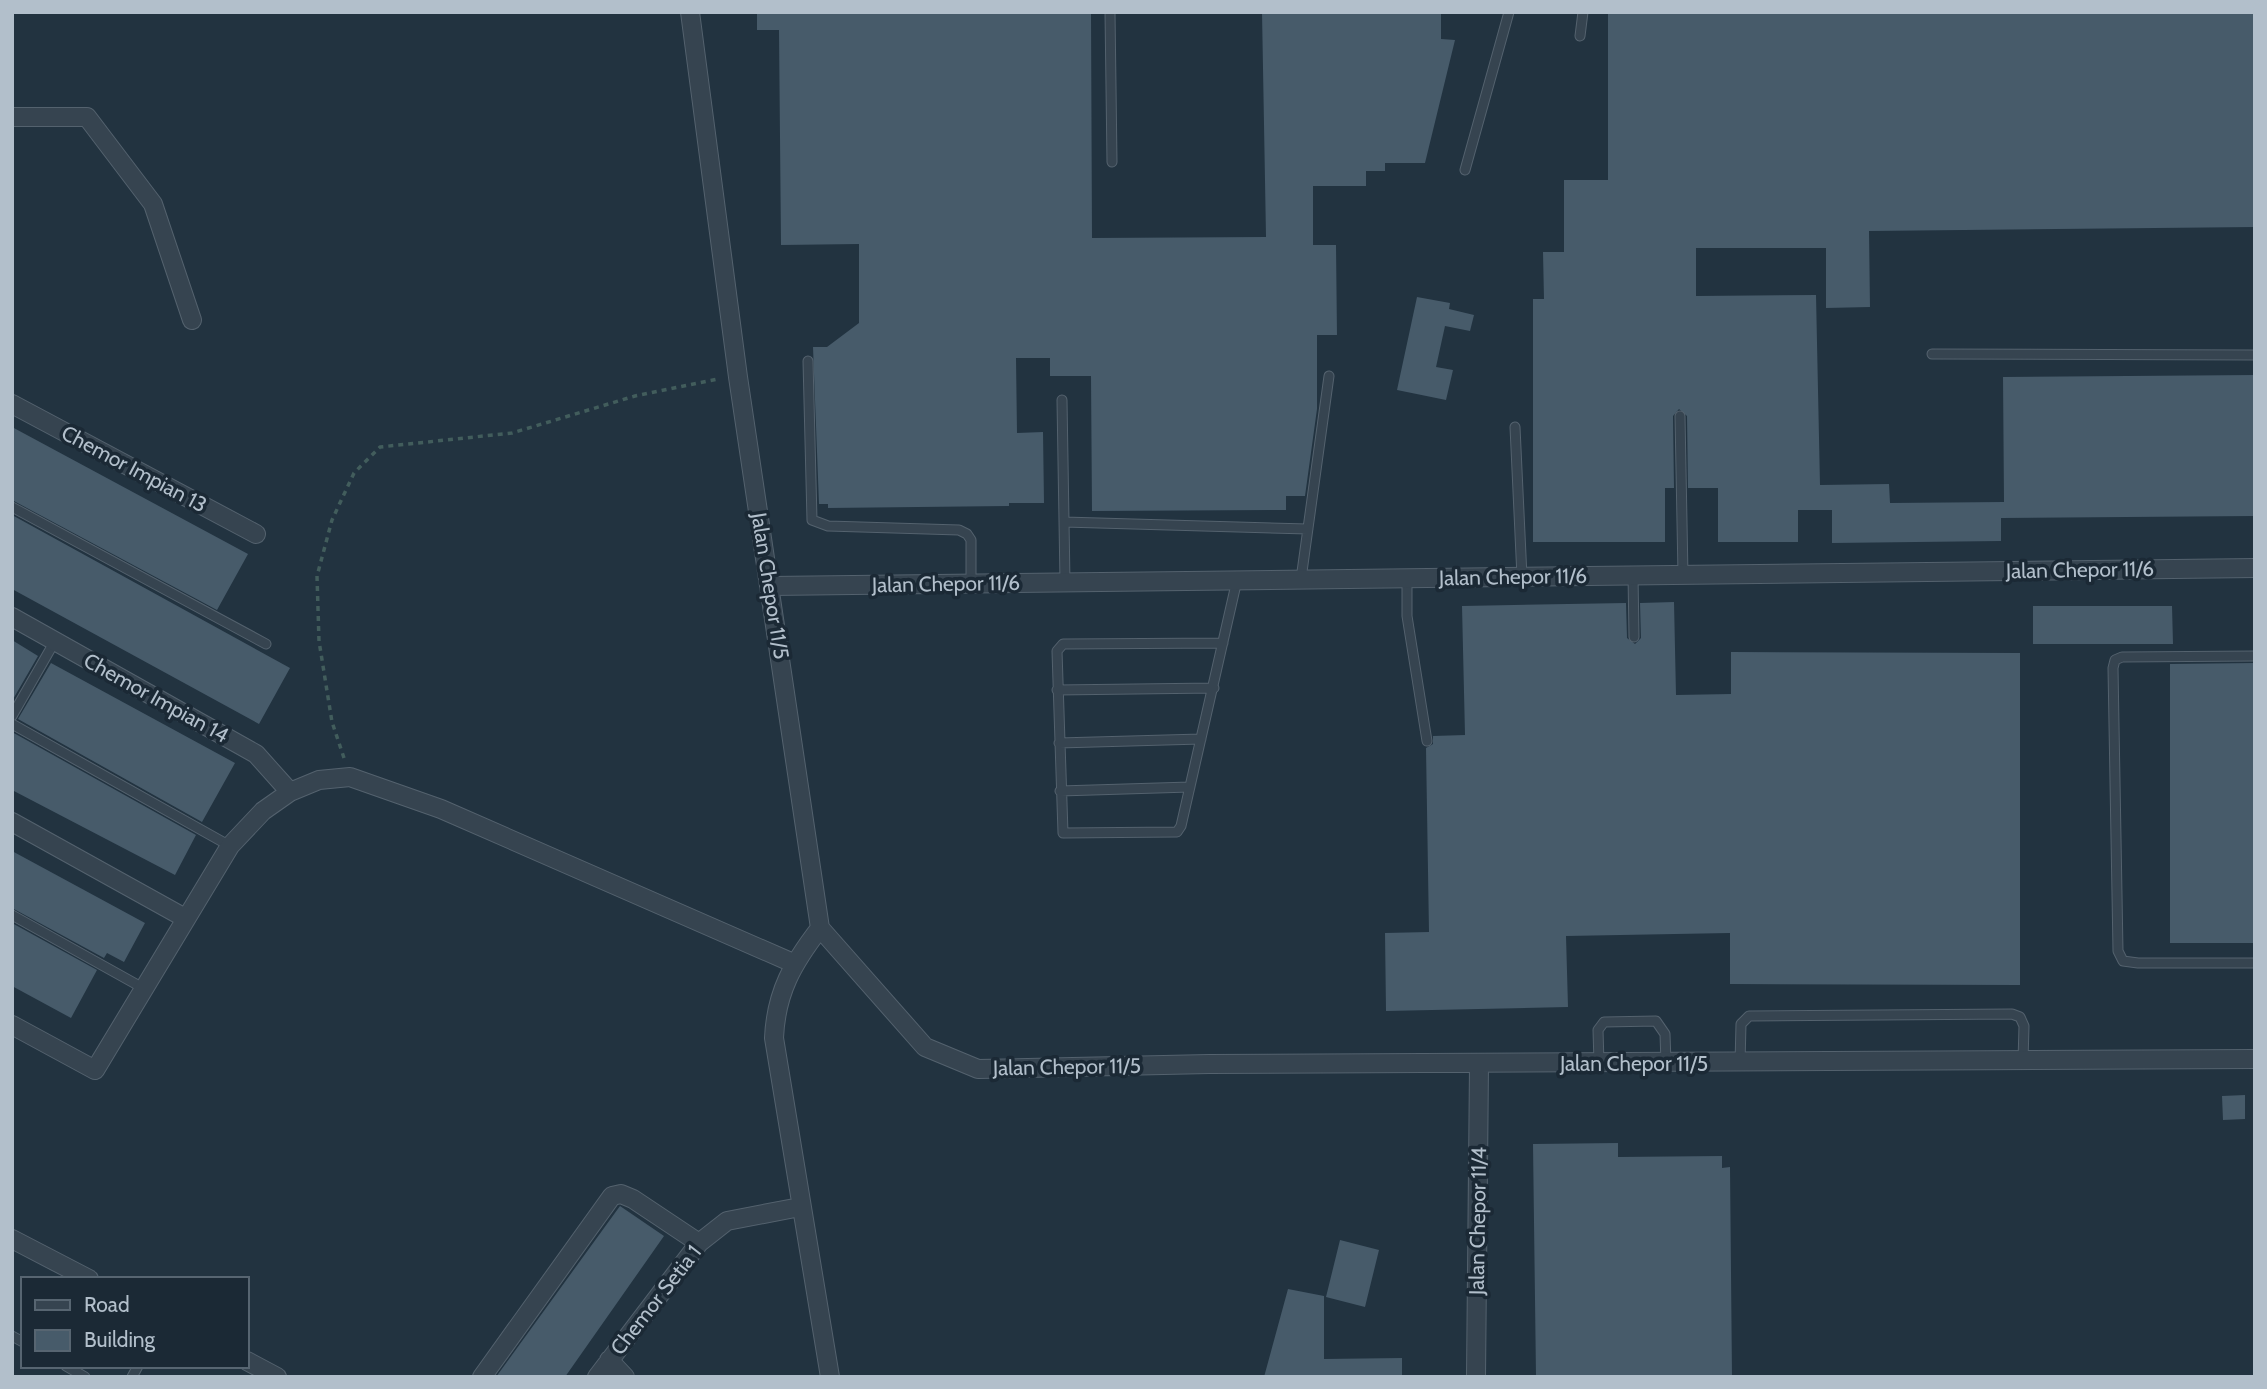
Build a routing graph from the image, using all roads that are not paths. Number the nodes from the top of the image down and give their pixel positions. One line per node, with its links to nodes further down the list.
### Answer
1 (690, 12): 31 (street, Jalan Chepor 11/5)
2 (1110, 12): 7 (lane)
3 (1509, 12): 8 (lane)
4 (1583, 12): 5 (lane)
5 (1580, 36)
6 (12, 117): 9 (street)
7 (1112, 162)
8 (1465, 170)
9 (192, 320)
10 (1932, 354): 11 (lane)
11 (2255, 355)
12 (808, 361): 30 (lane)
13 (1329, 376): 20 (lane)
14 (1062, 400): 19 (lane)
15 (12, 404): 21 (street, Chemor Impian 13)
16 (1680, 416): 24 (lane)
17 (1515, 427): 25 (lane)
18 (12, 507): 36 (lane)
19 (1064, 522): 20 (lane); 29 (lane)
20 (1308, 529): 27 (lane)
21 (256, 534)
22 (2255, 568): 24 (street, Jalan Chepor 11/6)
23 (1633, 575): 24 (street, Jalan Chepor 11/6); 25 (street, Jalan Chepor 11/6); 33 (lane)
24 (1683, 575)
25 (1522, 577): 26 (street, Jalan Chepor 11/6)
26 (1407, 578): 27 (street, Jalan Chepor 11/6); 43 (lane)
27 (1301, 579): 28 (street, Jalan Chepor 11/6)
28 (1237, 580): 29 (street, Jalan Chepor 11/6); 35 (lane)
29 (1065, 582): 30 (street, Jalan Chepor 11/6)
30 (971, 583): 31 (street, Jalan Chepor 11/6)
31 (771, 586): 52 (street, Jalan Chepor 11/5)
32 (12, 617): 34 (street, Chemor Impian 14)
33 (1634, 637)
34 (55, 641): 40 (lane); 47 (street, Chemor Impian 14)
35 (1223, 643): 38 (lane); 39 (lane)
36 (266, 644)
37 (2255, 656): 54 (lane)
38 (1214, 688): 39 (lane); 42 (lane)
39 (1057, 690): 44 (lane)
40 (12, 716)
41 (12, 724): 49 (lane)
42 (1201, 739): 44 (lane); 45 (lane)
43 (1427, 741)
44 (1059, 743): 46 (lane)
45 (1190, 787): 46 (lane); 46 (lane)
46 (1060, 791)
47 (290, 792): 49 (street); 53 (street)
48 (12, 822): 51 (street)
49 (230, 846): 51 (street)
50 (12, 915): 55 (lane)
51 (186, 918): 55 (street)
52 (820, 928): 53 (street); 62 (street, Jalan Chepor 11/5)
53 (793, 963): 63 (street)
54 (2255, 963)
55 (143, 988): 56 (street)
56 (12, 1026)
57 (2255, 1059): 58 (street, Jalan Chepor 11/5)
58 (2023, 1061): 61 (street, Jalan Chepor 11/5); 61 (lane)
59 (1599, 1063): 60 (street, Jalan Chepor 11/5); 60 (lane); 62 (street, Jalan Chepor 11/5)
60 (1666, 1063): 61 (street, Jalan Chepor 11/5)
61 (1740, 1063)
62 (1479, 1065): 76 (street, Jalan Chepor 11/4)
63 (800, 1208): 65 (street, Chemor Setia 1); 75 (street)
64 (12, 1239): 66 (street)
65 (699, 1243): 67 (street, Chemor Setia 1); 72 (street)
66 (85, 1277)
67 (609, 1360): 73 (street, Chemor Setia 1); 74 (street)
68 (248, 1362): 71 (street)
69 (69, 1368): 70 (lane)
70 (85, 1377)
71 (277, 1377)
72 (482, 1377)
73 (597, 1377)
74 (625, 1377)
75 (831, 1377)
76 (1476, 1377)

